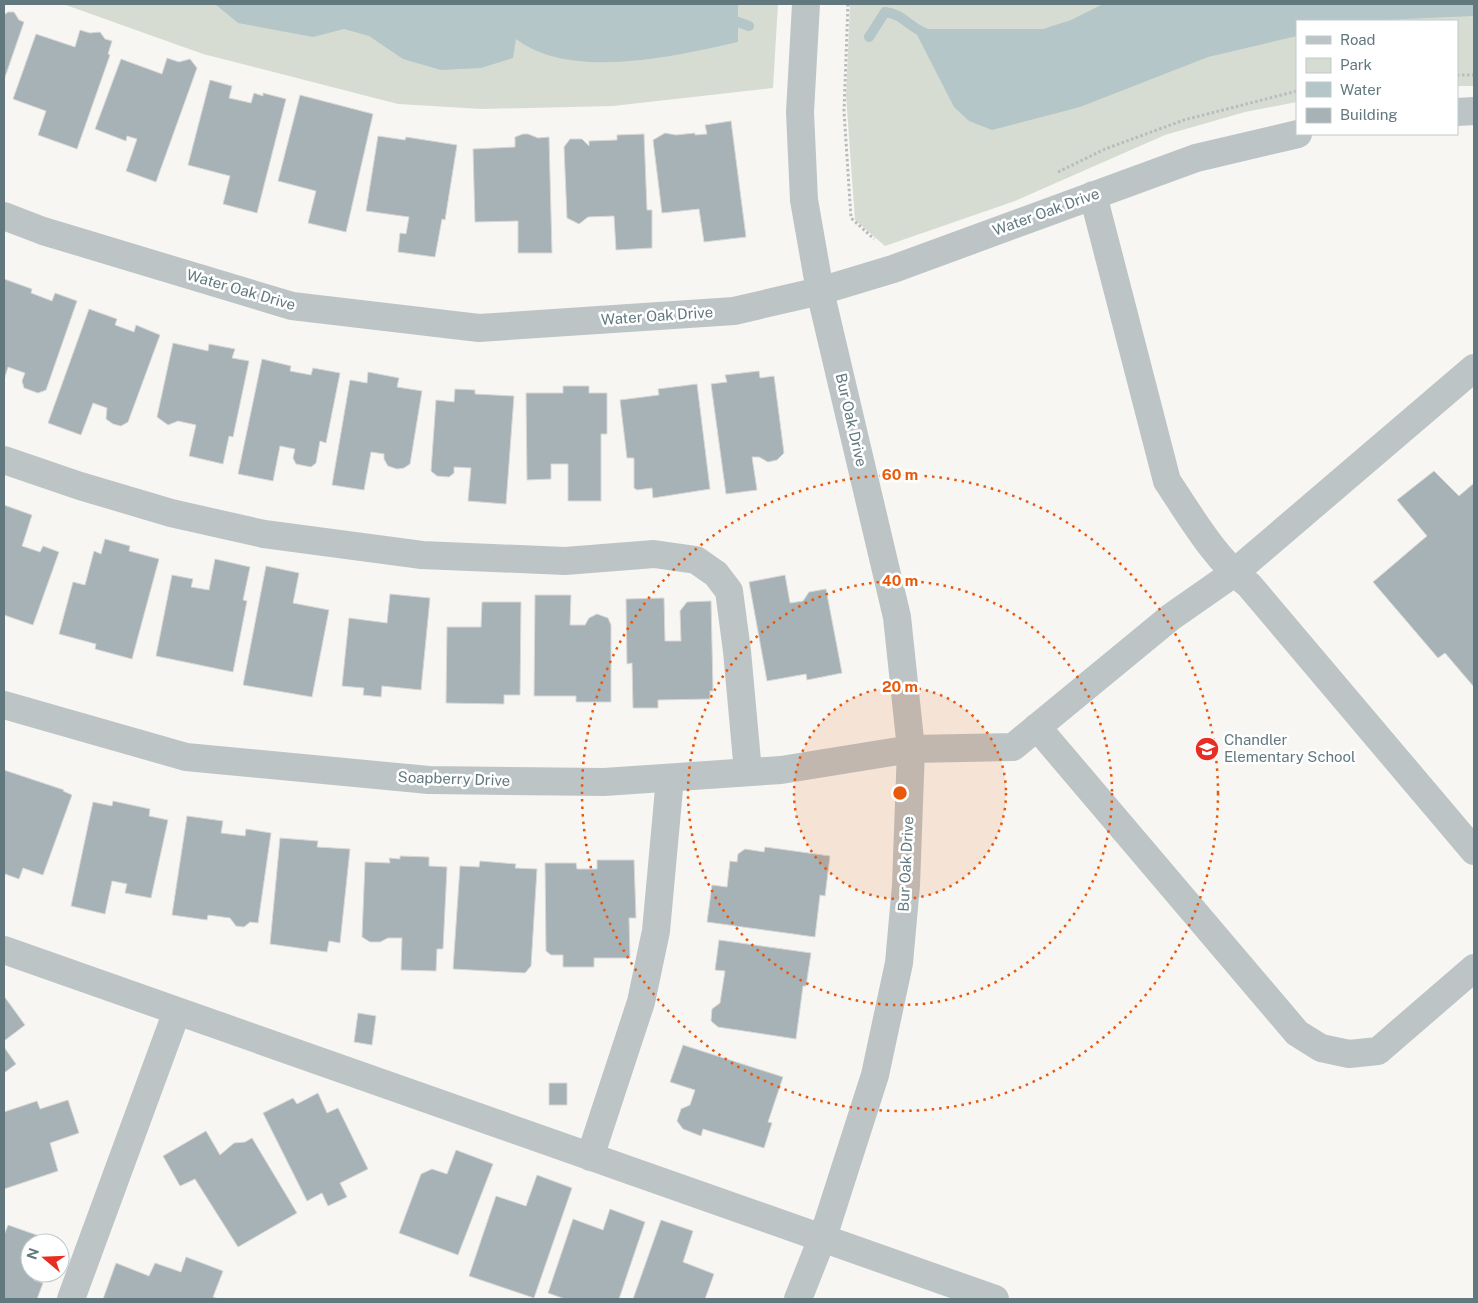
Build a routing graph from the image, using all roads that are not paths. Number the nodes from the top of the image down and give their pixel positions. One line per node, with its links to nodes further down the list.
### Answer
1 (806, 4): 7 (street, Bur Oak Drive)
2 (1458, 112): 3 (street)
3 (1474, 112)
4 (1296, 134): 5 (street, Water Oak Drive)
5 (1093, 195): 7 (street, Water Oak Drive); 10 (street)
6 (4, 216): 7 (street, Water Oak Drive)
7 (820, 291): 13 (street, Bur Oak Drive)
8 (1474, 368): 10 (street, Soapberry Drive)
9 (4, 460): 14 (street)
10 (1234, 573): 12 (street, Soapberry Drive); 16 (street)
11 (4, 705): 15 (street, Soapberry Drive)
12 (1038, 727): 13 (street, Soapberry Drive); 18 (street)
13 (911, 749): 14 (street, Soapberry Drive); 21 (street, Bur Oak Drive)
14 (748, 772): 15 (street, Soapberry Drive)
15 (670, 778): 20 (street)
16 (1474, 851)
17 (4, 950): 19 (street)
18 (1474, 968)
19 (177, 1011): 20 (street); 22 (street)
20 (590, 1157): 21 (street)
21 (822, 1240): 23 (street, Bur Oak Drive); 24 (street)
22 (71, 1299)
23 (798, 1299)
24 (995, 1299)

